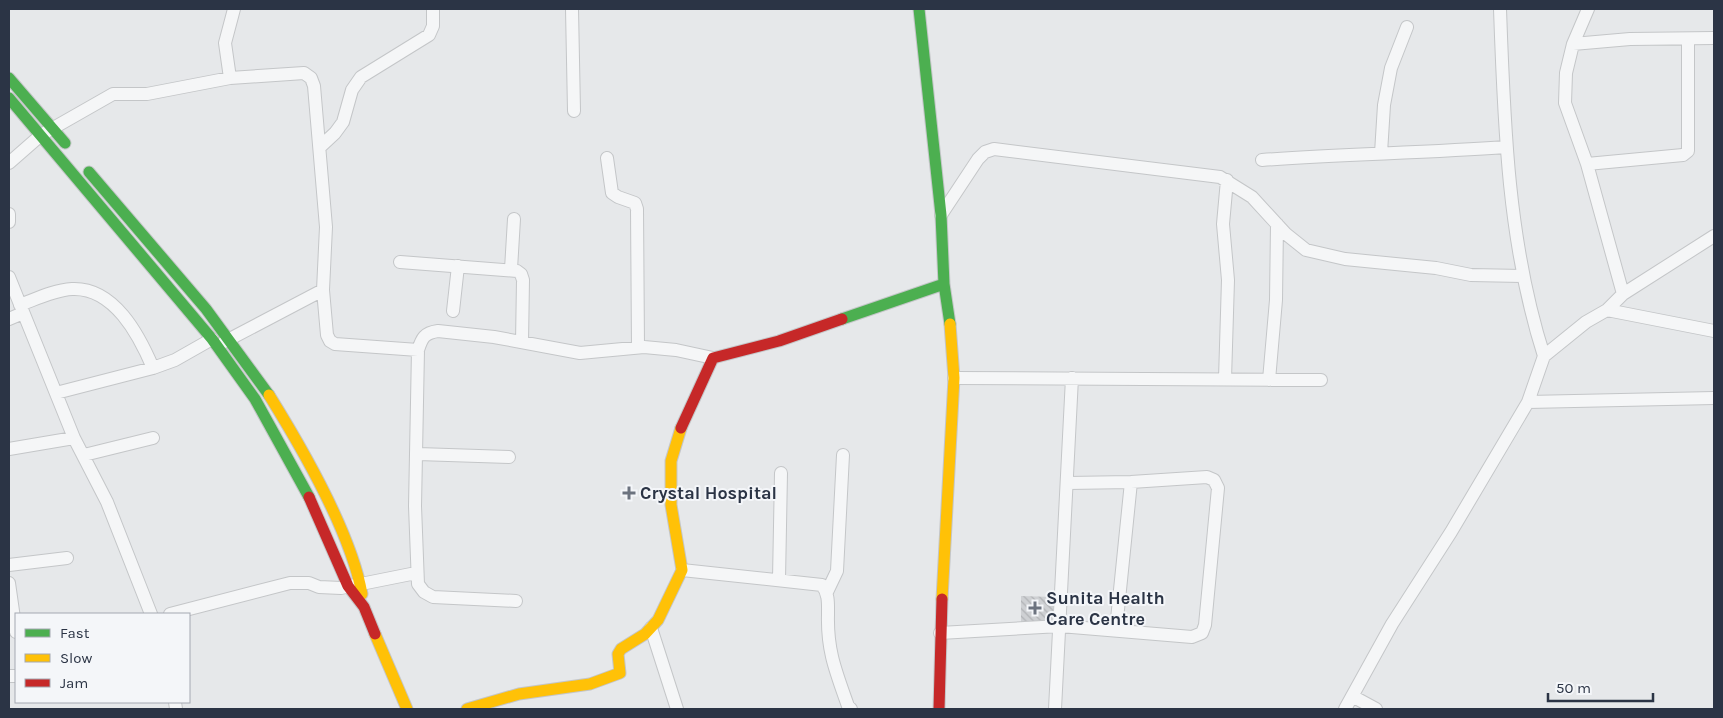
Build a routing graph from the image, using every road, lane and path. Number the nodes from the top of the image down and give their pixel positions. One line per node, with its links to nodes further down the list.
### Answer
1 (234, 9): 12 (street)
2 (433, 9): 17 (street)
3 (572, 9): 14 (street)
4 (919, 9): 26 (main road)
5 (1504, 9): 18 (street)
6 (1588, 9): 10 (street)
7 (1407, 27): 19 (street)
8 (1714, 38): 9 (street)
9 (1688, 39): 10 (street); 23 (street)
10 (1573, 44): 23 (street)
11 (9, 78): 15 (main road)
12 (230, 78): 15 (street); 17 (street)
13 (9, 98): 16 (main road)
14 (574, 111)
15 (53, 129): 16 (street); 44 (main road)
16 (41, 135): 22 (street); 46 (main road)
17 (321, 146): 37 (street)
18 (1506, 147): 19 (street); 34 (street)
19 (1381, 153): 21 (street)
20 (608, 158): 47 (street)
21 (1262, 160)
22 (9, 163)
23 (1587, 164): 38 (street)
24 (1228, 180): 26 (street); 29 (street); 54 (street)
25 (9, 214): 28 (street)
26 (941, 214): 36 (main road)
27 (514, 219): 33 (street)
28 (9, 222)
29 (1277, 224): 34 (street); 55 (street)
30 (1714, 236): 38 (street)
31 (400, 262): 32 (street)
32 (458, 266): 33 (street); 41 (street)
33 (511, 269): 45 (street)
34 (1522, 276): 49 (street)
35 (9, 277): 39 (street)
36 (944, 284): 50 (main road); 52 (main road)
37 (323, 290): 44 (street); 48 (street)
38 (1624, 294): 40 (street)
39 (22, 309): 42 (street); 51 (street); 57 (street)
40 (1607, 310): 43 (street); 49 (street)
41 (452, 311)
42 (9, 319)
43 (1714, 331)
44 (228, 339): 46 (street); 76 (main road)
45 (522, 342): 47 (street); 48 (street)
46 (214, 343): 51 (street); 76 (main road)
47 (638, 347): 50 (street)
48 (418, 350): 63 (street)
49 (1544, 356): 59 (street)
50 (713, 358): 72 (main road)
51 (153, 368): 57 (street)
52 (954, 378): 53 (street); 85 (main road)
53 (1072, 378): 54 (street); 69 (street)
54 (1225, 380): 55 (street)
55 (1269, 380): 56 (street)
56 (1321, 380)
57 (56, 393): 60 (street)
58 (1714, 398): 59 (street)
59 (1528, 402): 86 (street)
60 (74, 438): 62 (street); 64 (street)
61 (153, 438): 64 (street)
62 (9, 449)
63 (418, 454): 66 (street); 73 (street)
64 (84, 455): 79 (street)
65 (843, 455): 77 (street)
66 (509, 457)
67 (781, 474): 74 (street)
68 (1131, 482): 69 (street); 84 (street); 84 (street)
69 (1068, 483): 82 (street)
70 (67, 558): 71 (street)
71 (9, 565)
72 (682, 570): 74 (street); 83 (main road)
73 (416, 573): 76 (street); 78 (street)
74 (780, 579): 77 (street)
75 (9, 583): 81 (street)
76 (354, 585): 80 (street); 87 (main road)
77 (827, 592): 90 (street)
78 (516, 601)
79 (151, 613)
80 (174, 613)
81 (15, 625)
82 (1060, 626): 84 (street); 85 (street); 92 (street)
83 (651, 628): 88 (main road); 89 (street)
84 (1116, 629)
85 (940, 633): 91 (main road)
86 (1352, 696): 93 (street); 94 (street)
87 (407, 709)
88 (467, 709)
89 (677, 709)
90 (851, 709)
91 (939, 709)
92 (1055, 709)
93 (1345, 709)
94 (1376, 709)

